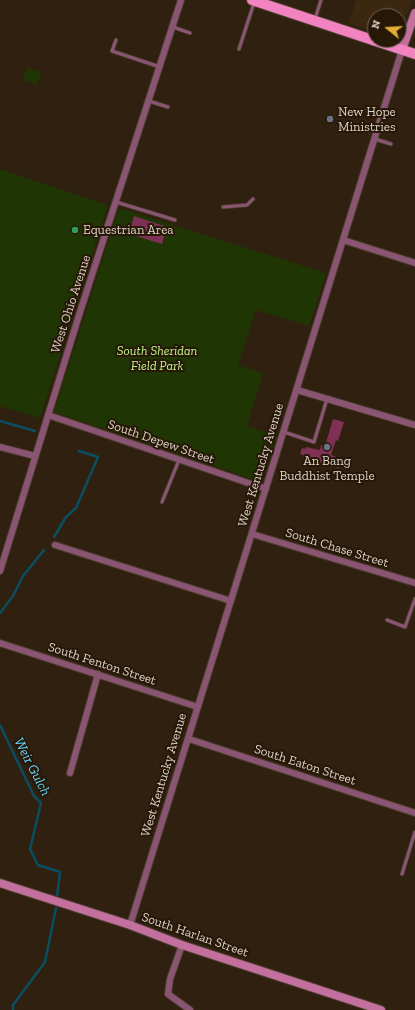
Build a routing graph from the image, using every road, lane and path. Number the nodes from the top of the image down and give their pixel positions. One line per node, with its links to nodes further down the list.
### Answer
1 (181, 0): 6 (street, West Ohio Avenue)
2 (253, 0): 5 (main road); 9 (lane)
3 (321, 0): 5 (lane)
4 (415, 13): 10 (street, West Kentucky Avenue)
5 (314, 20): 10 (main road)
6 (173, 27): 7 (lane); 12 (street, West Ohio Avenue)
7 (190, 33)
8 (116, 40): 12 (lane)
9 (239, 49)
10 (402, 50): 11 (main road); 16 (street, West Kentucky Avenue)
11 (415, 54)
12 (160, 67): 13 (street, West Ohio Avenue)
13 (149, 101): 14 (lane); 20 (street, West Ohio Avenue)
14 (168, 107)
15 (367, 109): 16 (lane)
16 (382, 114): 17 (street, West Kentucky Avenue)
17 (375, 139): 18 (lane); 23 (street, West Kentucky Avenue)
18 (391, 144)
19 (253, 198): 21 (lane)
20 (116, 202): 22 (lane); 27 (street, West Ohio Avenue)
21 (223, 208)
22 (175, 220)
23 (343, 240): 24 (street); 25 (street, West Kentucky Avenue)
24 (415, 263)
25 (297, 390): 26 (street); 29 (street, West Kentucky Avenue)
26 (328, 399): 28 (street); 29 (lane)
27 (48, 415): 31 (street, West Ohio Avenue); 32 (street, South Depew Street)
28 (415, 425)
29 (284, 432): 33 (street, West Kentucky Avenue)
30 (0, 447): 31 (street)
31 (35, 456): 37 (street, West Ohio Avenue)
32 (179, 460): 33 (street, South Depew Street); 34 (lane)
33 (266, 489): 35 (street, West Kentucky Avenue)
34 (162, 502)
35 (252, 534): 38 (street, South Chase Street); 40 (street, West Kentucky Avenue)
36 (55, 545): 40 (street)
37 (0, 571)
38 (415, 583)
39 (415, 599): 41 (lane)
40 (231, 602): 44 (street, West Kentucky Avenue)
41 (387, 620)
42 (0, 643): 43 (street, South Fenton Street)
43 (98, 674): 44 (street, South Fenton Street); 46 (street)
44 (198, 707): 45 (street, West Kentucky Avenue)
45 (189, 739): 47 (street, South Eaton Street); 51 (street, West Kentucky Avenue)
46 (70, 773)
47 (415, 813)
48 (415, 832): 49 (lane)
49 (402, 874)
50 (0, 883): 51 (street, South Harlan Street)
51 (130, 925): 52 (street, South Harlan Street)
52 (182, 946): 53 (street); 54 (street, South Harlan Street)
53 (190, 1010)
54 (381, 1010)

